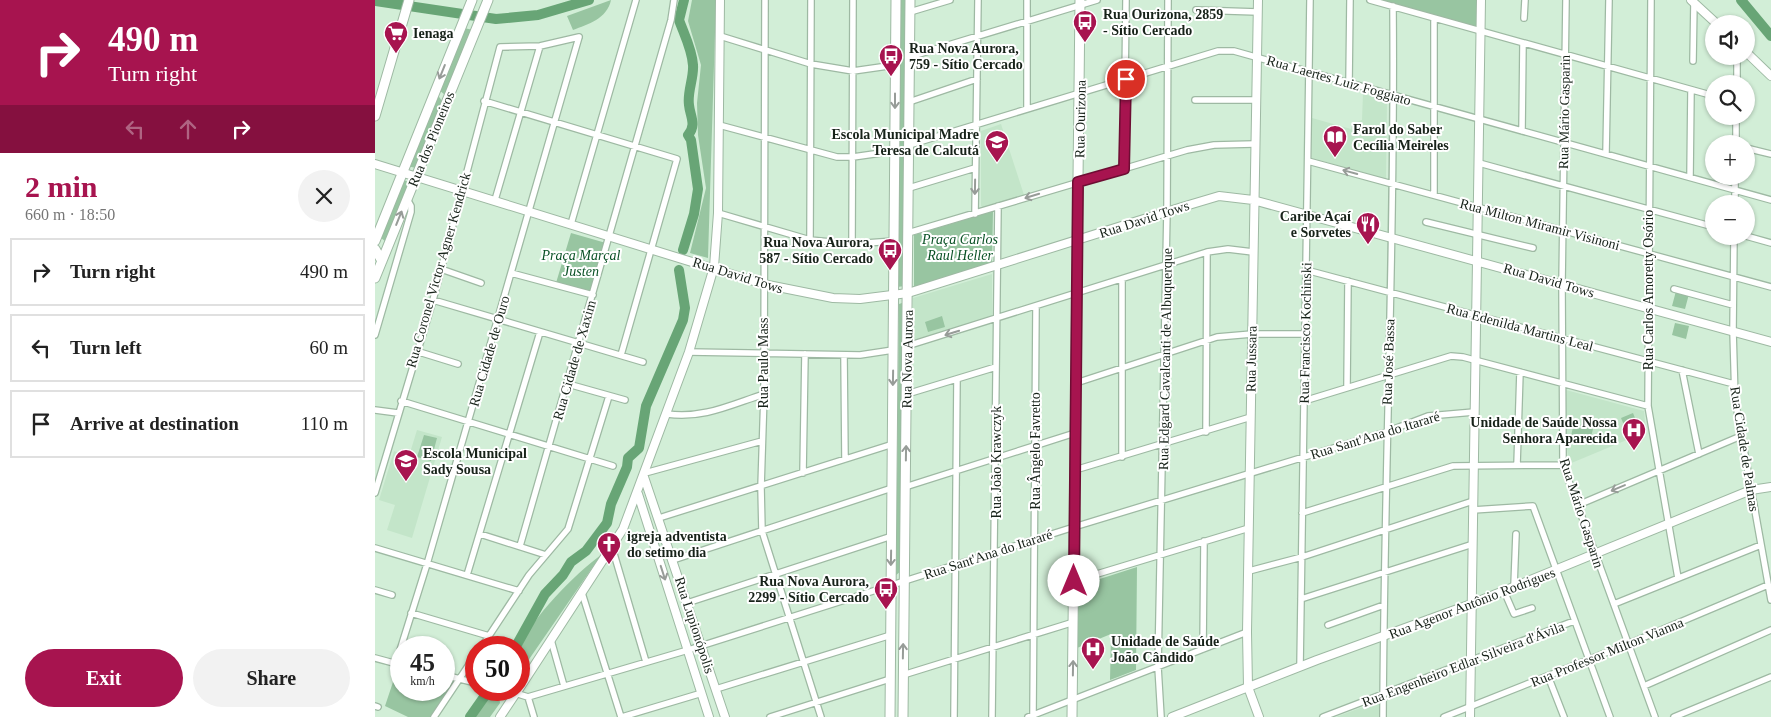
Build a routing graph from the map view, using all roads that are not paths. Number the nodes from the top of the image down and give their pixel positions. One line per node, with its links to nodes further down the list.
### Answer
1 (409, 0): 72 (main road)
2 (472, 0): 60 (main road, Rua dos Pioneiros, one-way to 60)
3 (488, 0): 68 (main road, Rua dos Pioneiros)
4 (636, 0): 78 (street)
5 (674, 0): 82 (street, Rua Cidade de Xaxim)
6 (720, 0): 38 (street)
7 (765, 0): 42 (street, Rua Paulo Mass)
8 (811, 0): 48 (street)
9 (853, 0): 52 (street)
10 (896, 0): 49 (main road, Rua Nova Aurora)
11 (910, 0): 31 (main road, Rua Nova Aurora)
12 (950, 0): 31 (street)
13 (978, 0): 39 (street)
14 (1027, 0): 36 (street)
15 (1097, 0): 28 (street)
16 (1126, 0): 55 (street)
17 (1168, 0): 50 (street, Rua Edgard Cavalcanti de Albuquerque)
18 (1258, 0): 32 (street, Rua Jussara)
19 (1310, 0): 53 (street, Rua Francisco Kochinski)
20 (1350, 0): 58 (street)
21 (1370, 0): 29 (street)
22 (1481, 0): 37 (street)
23 (1525, 0): 35 (street)
24 (1566, 0): 43 (street, Rua Mário Gasparin)
25 (1609, 0): 51 (street)
26 (1651, 0): 56 (street, Rua Carlos Amoretty Osório)
27 (1693, 1): 33 (street); 46 (street)
28 (1081, 2): 36 (street); 61 (main road, Rua Ourizona)
29 (1393, 6): 34 (street); 63 (street, Rua José Bassa)
30 (1196, 10): 32 (street)
31 (910, 12): 44 (main road, Rua Nova Aurora)
32 (1258, 12): 45 (street, Rua Jussara)
33 (1708, 15)
34 (1434, 18): 37 (street); 69 (street)
35 (1524, 18)
36 (1027, 21): 39 (street); 70 (street)
37 (1480, 31): 40 (street); 73 (street)
38 (720, 36): 42 (street); 76 (street)
39 (978, 36): 44 (street); 57 (street)
40 (1523, 43): 43 (street); 77 (street)
41 (540, 46): 66 (street, Rua Coronel Victor Agner Kendrick); 71 (street); 74 (street, Rua Cidade de Ouro)
42 (764, 51): 48 (street); 79 (street, Rua Paulo Mass)
43 (1565, 55): 51 (street); 80 (street, Rua Mário Gasparin)
44 (909, 57): 67 (main road, Rua Nova Aurora)
45 (1256, 57): 50 (street, Rua Laertes Luiz Foggiato); 53 (street, Rua Laertes Luiz Foggiato); 65 (street, Rua Jussara)
46 (1693, 61)
47 (1755, 61): 54 (street)
48 (811, 64): 52 (street); 85 (street)
49 (895, 65): 52 (street); 86 (main road, Rua Nova Aurora, one-way to 86)
50 (1167, 67): 55 (street, Rua Laertes Luiz Foggiato); 89 (street, Rua Edgard Cavalcanti de Albuquerque)
51 (1609, 67): 56 (street); 87 (street)
52 (853, 71): 90 (street)
53 (1308, 72): 58 (street, Rua Laertes Luiz Foggiato); 91 (street, Rua Francisco Kochinski)
54 (1771, 76)
55 (1126, 79): 61 (street, Rua Laertes Luiz Foggiato); 96 (street)
56 (1651, 79): 59 (street); 94 (street, Rua Carlos Amoretty Osório)
57 (977, 80): 67 (street); 75 (street)
58 (1349, 83): 63 (street, Rua Laertes Luiz Foggiato)
59 (1691, 90): 62 (street); 99 (street)
60 (435, 91): 68 (main road); 97 (main road, Rua dos Pioneiros)
61 (1080, 92): 70 (street, Rua Laertes Luiz Foggiato); 100 (main road, Rua Ourizona)
62 (1705, 94)
63 (1393, 95): 69 (street, Rua Laertes Luiz Foggiato); 101 (street, Rua José Bassa)
64 (1195, 100): 65 (street)
65 (1255, 100): 81 (street, Rua Jussara)
66 (485, 101): 71 (street); 105 (street, Rua Coronel Victor Agner Kendrick)
67 (909, 102): 83 (main road, Rua Nova Aurora)
68 (445, 103): 98 (main road, Rua dos Pioneiros)
69 (1435, 106): 73 (street, Rua Laertes Luiz Foggiato); 107 (street)
70 (1027, 109): 75 (street, Rua Laertes Luiz Foggiato)
71 (521, 112): 74 (street); 111 (street)
72 (375, 116)
73 (1478, 118): 77 (street, Rua Laertes Luiz Foggiato); 92 (street)
74 (555, 121): 78 (street); 118 (street, Rua Cidade de Ouro)
75 (976, 124): 83 (street, Rua Laertes Luiz Foggiato); 95 (street)
76 (719, 125): 79 (street); 121 (street)
77 (1522, 130): 80 (street, Rua Laertes Luiz Foggiato)
78 (598, 134): 82 (street); 126 (street)
79 (764, 138): 85 (street); 128 (street, Rua Paulo Mass)
80 (1563, 142): 87 (street, Rua Laertes Luiz Foggiato); 103 (street, Rua Mário Gasparin)
81 (1254, 144): 89 (street); 112 (street, Rua Jussara)
82 (636, 145): 132 (street, Rua Cidade de Xaxim); 145 (street)
83 (909, 145): 104 (main road, Rua Nova Aurora)
84 (1755, 150): 88 (street)
85 (811, 151): 90 (street); 136 (street)
86 (895, 151): 90 (street); 114 (main road, Rua Nova Aurora)
87 (1606, 154): 94 (street, Rua Laertes Luiz Foggiato)
88 (1771, 154)
89 (1167, 156): 96 (street); 120 (street, Rua Edgard Cavalcanti de Albuquerque)
90 (853, 157): 140 (street)
91 (1308, 161): 101 (street, Rua Milton Miramir Visinoni, one-way to 91); 123 (street, Rua Francisco Kochinski)
92 (1479, 163): 103 (street); 116 (street)
93 (375, 164): 97 (street, Rua David Tows)
94 (1649, 165): 99 (street, Rua Laertes Luiz Foggiato); 117 (street, Rua Carlos Amoretty Osório)
95 (975, 168): 104 (street); 122 (street, one-way to 122)
96 (1124, 169): 100 (street)
97 (402, 172): 98 (street, Rua David Tows); 134 (main road, Rua dos Pioneiros)
98 (416, 176): 105 (street, Rua David Tows); 109 (main road, Rua dos Pioneiros)
99 (1690, 177): 106 (street, Rua Laertes Luiz Foggiato)
100 (1078, 182): 115 (street, one-way to 115); 137 (main road, Rua Ourizona)
101 (1393, 184): 107 (street, Rua Milton Miramir Visinoni); 133 (street, Rua José Bassa)
102 (1735, 185): 106 (street)
103 (1564, 186): 117 (street); 129 (street, Rua Mário Gasparin)
104 (909, 188): 110 (main road, Rua Nova Aurora)
105 (461, 189): 111 (street, Rua David Tows); 154 (street, Rua Coronel Victor Agner Kendrick)
106 (1735, 189): 108 (street); 113 (street, Rua Laertes Luiz Foggiato)
107 (1434, 195): 116 (street, Rua Milton Miramir Visinoni)
108 (1735, 195)
109 (407, 199): 142 (main road, Rua dos Pioneiros, one-way to 109); 182 (street)
110 (908, 199): 114 (main road); 119 (main road, Rua Nova Aurora)
111 (495, 200): 118 (street, Rua David Tows)
112 (1253, 200): 120 (street, Rua David Tows); 123 (street, Rua David Tows); 147 (street, Rua Jussara)
113 (1771, 200)
114 (894, 201): 124 (main road, Rua Nova Aurora)
115 (998, 206): 122 (street); 151 (street, Rua João Krawczyk)
116 (1478, 207): 129 (street, Rua Milton Miramir Visinoni); 131 (street)
117 (1648, 210): 127 (street); 148 (street, Rua Carlos Amoretty Osório)
118 (529, 211): 126 (street, Rua David Tows); 156 (street, Rua Cidade de Ouro)
119 (908, 212): 124 (main road); 130 (main road, Rua Nova Aurora)
120 (1167, 212): 137 (street, Rua David Tows); 152 (street, Rua Edgard Cavalcanti de Albuquerque)
121 (718, 213): 128 (street); 153 (street)
122 (975, 214): 130 (street)
123 (1307, 214): 133 (street, Rua David Tows); 155 (street, Rua Francisco Kochinski)
124 (894, 215): 138 (main road, Rua Nova Aurora)
125 (1426, 222): 131 (street)
126 (571, 224): 132 (street, Rua David Tows)
127 (1705, 225)
128 (765, 227): 136 (street); 162 (street, Rua Paulo Mass)
129 (1563, 230): 148 (street, Rua Milton Miramir Visinoni); 163 (street, Rua Mário Gasparin)
130 (908, 233): 166 (main road, Rua Nova Aurora)
131 (1478, 234): 143 (street); 150 (street)
132 (611, 236): 145 (street, Rua David Tows); 169 (street, Rua Cidade de Xaxim)
133 (1392, 236): 150 (street, Rua David Tows); 167 (street, Rua José Bassa)
134 (377, 238): 142 (main road)
135 (1755, 239): 139 (street)
136 (810, 240): 140 (street)
137 (1078, 240): 151 (street, Rua David Tows); 170 (main road, Rua Ourizona)
138 (894, 241): 140 (street); 168 (main road, Rua Nova Aurora)
139 (1771, 243)
140 (852, 244)
141 (1734, 245): 157 (street, Rua Cidade de Palmas)
142 (388, 246): 149 (main road, Rua dos Pioneiros)
143 (1533, 248)
144 (375, 249): 149 (main road)
145 (652, 249): 153 (street, Rua David Tows); 194 (street)
146 (1207, 252): 147 (street); 152 (street); 184 (street)
147 (1253, 252): 180 (street, Rua Jussara)
148 (1648, 254): 157 (street, Rua Milton Miramir Visinoni); 174 (street, Rua Carlos Amoretty Osório)
149 (382, 260): 158 (main road, Rua dos Pioneiros)
150 (1477, 260): 163 (street, Rua David Tows); 175 (street)
151 (996, 266): 166 (street, Rua David Tows); 177 (street, Rua João Krawczyk)
152 (1166, 267): 159 (street); 193 (street, Rua Edgard Cavalcanti de Albuquerque)
153 (714, 268): 162 (street, Rua David Tows); 190 (street)
154 (441, 270): 161 (street); 171 (street, Rua Coronel Victor Agner Kendrick)
155 (1306, 270): 160 (street, Rua Edenilda Martins Leal); 181 (street, Rua Francisco Kochinski)
156 (511, 274): 169 (street); 176 (street, Rua Cidade de Ouro)
157 (1733, 277): 164 (street, Rua Milton Miramir Visinoni); 172 (street, Rua Cidade de Palmas)
158 (375, 278)
159 (1122, 280): 170 (street); 201 (street)
160 (1348, 281): 167 (street, Rua Edenilda Martins Leal); 210 (street)
161 (481, 283)
162 (763, 284): 168 (street, Rua David Tows); 191 (street, Rua Paulo Mass)
163 (1562, 284): 174 (street, Rua David Tows); 183 (street, Rua Mário Gasparin)
164 (1771, 287)
165 (1674, 288): 172 (street)
166 (908, 292): 168 (street, Rua David Tows); 187 (main road, Rua Nova Aurora)
167 (1390, 292): 175 (street, Rua Edenilda Martins Leal); 204 (street, Rua José Bassa)
168 (894, 294): 188 (main road, Rua Nova Aurora)
169 (593, 295): 186 (street, Rua Cidade de Xaxim)
170 (1076, 295): 173 (street); 206 (main road, Rua Ourizona)
171 (433, 300): 176 (street); 189 (street, Rua Coronel Victor Agner Kendrick)
172 (1733, 305): 178 (street, Rua Cidade de Palmas)
173 (1037, 307): 177 (street); 233 (street, Rua Ângelo Favretto)
174 (1647, 308): 178 (street, Rua David Tows); 197 (street, Rua Carlos Amoretty Osório)
175 (1474, 315): 183 (street, Rua Edenilda Martins Leal); 196 (street)
176 (498, 319): 179 (street); 225 (street, Rua Cidade de Ouro)
177 (996, 320): 187 (street, one-way to 187); 200 (street, Rua João Krawczyk)
178 (1733, 331): 185 (street, Rua David Tows); 209 (street, Rua Cidade de Palmas)
179 (540, 332): 186 (street); 229 (street)
180 (1252, 334): 181 (street); 184 (street); 222 (street, Rua Jussara)
181 (1305, 334): 216 (street, Rua Francisco Kochinski)
182 (375, 335)
183 (1562, 338): 197 (street, Rua Edenilda Martins Leal); 207 (street, Rua Mário Gasparin)
184 (1207, 341): 193 (street); 226 (street)
185 (1771, 342)
186 (579, 344): 194 (street); 208 (street, Rua Cidade de Xaxim)
187 (907, 346): 212 (main road, Rua Nova Aurora)
188 (893, 350): 195 (street); 223 (main road, Rua Nova Aurora, one-way to 223)
189 (417, 351): 199 (street); 215 (street, Rua Coronel Victor Agner Kendrick)
190 (689, 352): 191 (street); 221 (street)
191 (763, 354): 192 (street); 211 (street, Rua Paulo Mass)
192 (805, 354): 195 (street); 249 (street)
193 (1165, 354): 201 (street); 234 (street, Rua Edgard Cavalcanti de Albuquerque)
194 (621, 355): 198 (street)
195 (844, 355): 241 (street)
196 (1475, 360): 203 (street); 204 (street); 219 (street)
197 (1647, 361): 202 (street, Rua Edenilda Martins Leal); 217 (street, Rua Carlos Amoretty Osório)
198 (643, 362)
199 (458, 364)
200 (996, 367): 205 (street); 240 (street, Rua João Krawczyk)
201 (1122, 368): 206 (street); 237 (street)
202 (1682, 370): 209 (street, Rua Edenilda Martins Leal); 236 (street)
203 (1520, 372): 207 (street); 243 (street)
204 (1388, 374): 210 (street); 227 (street, Rua José Bassa)
205 (957, 379): 212 (street); 247 (street)
206 (1076, 383): 228 (main road, Rua Ourizona)
207 (1561, 383): 217 (street); 244 (street, Rua Mário Gasparin)
208 (568, 384): 213 (street); 235 (street, Rua Cidade de Xaxim)
209 (1734, 384): 230 (street, Rua Cidade de Palmas)
210 (1347, 387): 216 (street)
211 (764, 394): 221 (street); 231 (street, Rua Paulo Mass)
212 (907, 394): 224 (main road, Rua Nova Aurora)
213 (609, 396): 214 (street); 239 (street)
214 (625, 400)
215 (401, 401): 220 (street, Rua Coronel Victor Agner Kendrick); 225 (street)
216 (1304, 401): 238 (street, Rua Francisco Kochinski)
217 (1648, 406): 248 (street, Rua Carlos Amoretty Osório)
218 (375, 410): 220 (street)
219 (1473, 412): 227 (street, Rua Sant'Ana do Itararé); 242 (street)
220 (398, 413): 258 (street, Rua Coronel Victor Agner Kendrick)
221 (667, 414): 251 (street)
222 (1251, 418): 226 (street); 250 (street, Rua Jussara)
223 (893, 420): 224 (street); 232 (main road, Rua Nova Aurora)
224 (906, 420): 254 (main road, Rua Nova Aurora, one-way to 224)
225 (468, 422): 229 (street); 286 (street, Rua Cidade de Ouro)
226 (1206, 432): 234 (street)
227 (1386, 432): 238 (street, Rua Sant'Ana do Itararé); 252 (street, Rua José Bassa)
228 (1075, 433): 233 (street); 246 (main road, Rua Ourizona)
229 (510, 434): 235 (street); 270 (street)
230 (1741, 436): 236 (street); 257 (street, Rua Cidade de Palmas)
231 (762, 441): 251 (street); 253 (street, Rua Paulo Mass)
232 (893, 444): 241 (street); 256 (main road, Rua Nova Aurora)
233 (1034, 445): 240 (street); 273 (street, Rua Ângelo Favretto)
234 (1163, 445): 237 (street); 260 (street, Rua Edgard Cavalcanti de Albuquerque)
235 (549, 446): 239 (street); 277 (street, Rua Cidade de Xaxim)
236 (1699, 454): 248 (street)
237 (1121, 457): 246 (street)
238 (1303, 457): 250 (street, Rua Sant'Ana do Itararé); 263 (street, Rua Francisco Kochinski)
239 (590, 458): 245 (street); 282 (street)
240 (996, 458): 247 (street); 280 (street, Rua João Krawczyk)
241 (845, 459): 249 (street)
242 (1474, 465): 243 (street); 252 (street); 262 (street)
243 (1517, 465): 244 (street)
244 (1563, 465): 261 (street, Rua Mário Gasparin)
245 (613, 466)
246 (1075, 470): 266 (main road, Rua Ourizona)
247 (955, 471): 254 (street); 287 (street)
248 (1659, 471): 261 (street, one-way to 261); 265 (street, Rua Carlos Amoretty Osório)
249 (803, 473): 253 (street)
250 (1250, 473): 260 (street, Rua Sant'Ana do Itararé); 267 (street, Rua Jussara)
251 (645, 475): 259 (street); 264 (street, Rua Lupionópolis)
252 (1385, 486): 263 (street); 268 (street, Rua José Bassa)
253 (761, 487): 264 (street); 269 (street, Rua Paulo Mass)
254 (905, 487): 294 (main road, Rua Nova Aurora)
255 (1771, 487): 257 (street, Rua Agenor Antônio Rodrigues)
256 (892, 488): 269 (street); 272 (main road, Rua Nova Aurora)
257 (1751, 490): 265 (street, Rua Agenor Antônio Rodrigues); 276 (street, Rua Cidade de Palmas)
258 (375, 493)
259 (638, 494): 278 (street); 328 (street, Rua Lupionópolis, one-way to 328)
260 (1162, 500): 266 (street, Rua Sant'Ana do Itararé); 281 (street, Rua Edgard Cavalcanti de Albuquerque)
261 (1577, 505): 283 (street, Rua Mário Gasparin)
262 (1473, 506): 268 (street); 275 (street); 288 (street)
263 (1302, 513): 284 (street, Rua Francisco Kochinski)
264 (659, 518): 285 (street, Rua Lupionópolis)
265 (1668, 522): 283 (street, Rua Agenor Antônio Rodrigues); 293 (street, Rua Carlos Amoretty Osório)
266 (1074, 527): 273 (street, Rua Sant'Ana do Itararé); 295 (main road, Rua Ourizona)
267 (1249, 528): 274 (street); 289 (street, Rua Jussara)
268 (1385, 529): 284 (street); 290 (street, Rua José Bassa)
269 (762, 531): 285 (street); 291 (street, Rua Paulo Mass)
270 (480, 534): 277 (street); 292 (street)
271 (1516, 534): 298 (street)
272 (892, 536): 291 (street); 297 (main road, Rua Nova Aurora, one-way to 297)
273 (1035, 539): 280 (street, Rua Sant'Ana do Itararé); 318 (street, Rua Ângelo Favretto)
274 (1204, 541): 281 (street); 327 (street)
275 (1473, 544): 290 (street); 307 (street)
276 (1761, 545): 293 (street); 296 (street, Rua Cidade de Palmas)
277 (520, 546): 282 (street)
278 (612, 547): 302 (street); 334 (street)
279 (375, 548): 286 (street)
280 (996, 552): 287 (street, Rua Sant'Ana do Itararé); 326 (street, Rua João Krawczyk)
281 (1161, 554): 295 (street); 336 (street, Rua Edgard Cavalcanti de Albuquerque)
282 (546, 555): 301 (street)
283 (1595, 555): 288 (street, Rua Agenor Antônio Rodrigues); 308 (street, Rua Mário Gasparin)
284 (1302, 557): 289 (street); 304 (street, Rua Francisco Kochinski)
285 (673, 560): 306 (street, Rua Lupionópolis)
286 (427, 564): 292 (street); 311 (street, Rua Cidade de Ouro)
287 (956, 564): 294 (street, Rua Sant'Ana do Itararé); 330 (street)
288 (1556, 570): 298 (street, Rua Agenor Antônio Rodrigues); 314 (street)
289 (1249, 571): 317 (street, Rua Jussara)
290 (1384, 573): 304 (street); 309 (street, Rua José Bassa)
291 (776, 574): 306 (street); 312 (street, Rua Paulo Mass)
292 (467, 575): 301 (street)
293 (1678, 578): 308 (street)
294 (904, 581): 297 (street, Rua Sant'Ana do Itararé); 341 (main road, Rua Nova Aurora, one-way to 294)
295 (1074, 581): 313 (main road, Rua Ourizona)
296 (1768, 585): 305 (street, Rua Cidade de Palmas); 324 (street, Rua Professor Milton Vianna)
297 (891, 586): 312 (street, Rua Sant'Ana do Itararé); 319 (main road, Rua Nova Aurora)
298 (1514, 586): 300 (street, Rua Agenor Antônio Rodrigues)
299 (375, 590): 303 (street)
300 (1504, 590): 307 (street, Rua Agenor Antônio Rodrigues); 310 (street)
301 (519, 591): 321 (street)
302 (582, 593): 323 (street); 340 (street)
303 (392, 595)
304 (1301, 599): 337 (street, Rua Francisco Kochinski)
305 (1771, 600)
306 (687, 603): 325 (street, Rua Lupionópolis)
307 (1474, 603): 322 (street, Rua Agenor Antônio Rodrigues); 332 (street)
308 (1614, 604): 324 (street, Rua Mário Gasparin)
309 (1384, 605): 315 (street); 322 (street, Rua José Bassa)
310 (1532, 608)
311 (411, 613): 320 (street, Rua Cidade de Ouro); 321 (street)
312 (790, 618): 325 (street, Rua Sant'Ana do Itararé); 335 (street, Rua Paulo Mass)
313 (1074, 622): 318 (street); 355 (main road, Rua Ourizona, one-way to 313)
314 (1575, 622): 331 (street); 332 (street, Rua Engenheiro Edlar Silveira d'Ávila)
315 (1328, 625)
316 (1771, 630): 349 (street)
317 (1247, 632): 327 (street); 350 (street, Rua Jussara)
318 (1034, 634): 326 (street); 361 (street, Rua Ângelo Favretto)
319 (891, 635): 335 (street); 347 (main road, Rua Nova Aurora)
320 (406, 636)
321 (489, 636)
322 (1383, 638): 337 (street, Rua Agenor Antônio Rodrigues); 353 (street, Rua José Bassa)
323 (551, 640): 339 (street); 348 (street)
324 (1628, 644): 331 (street, Rua Professor Milton Vianna); 349 (street, Rua Mário Gasparin)
325 (702, 646): 328 (street, Rua Sant'Ana do Itararé); 351 (street, Rua Lupionópolis)
326 (994, 646): 330 (street); 373 (street, Rua João Krawczyk)
327 (1203, 649): 336 (street)
328 (688, 650): 334 (street, Rua Sant'Ana do Itararé); 352 (street, Rua Lupionópolis)
329 (375, 658): 333 (street)
330 (955, 658): 341 (street); 372 (street)
331 (1589, 659): 342 (street, Rua Professor Milton Vianna); 383 (street)
332 (1471, 660): 353 (street, Rua Engenheiro Edlar Silveira d'Ávila); 359 (street)
333 (390, 662)
334 (646, 662): 340 (street, Rua Sant'Ana do Itararé)
335 (804, 662): 351 (street); 358 (street, Rua Paulo Mass)
336 (1158, 666): 355 (street); 375 (street, Rua Edgard Cavalcanti de Albuquerque)
337 (1300, 667): 350 (street, Rua Agenor Antônio Rodrigues)
338 (465, 671): 345 (street)
339 (530, 672)
340 (607, 674): 348 (street, Rua Sant'Ana do Itararé); 365 (street)
341 (903, 675): 371 (main road, Rua Nova Aurora)
342 (1549, 676): 359 (street, Rua Professor Milton Vianna); 382 (street)
343 (1771, 677): 385 (street)
344 (455, 678): 345 (street)
345 (460, 679): 346 (street); 362 (street)
346 (465, 680)
347 (890, 680): 358 (street); 370 (main road, Rua Nova Aurora)
348 (564, 686): 354 (street, Rua Sant'Ana do Itararé)
349 (1643, 686): 384 (street, Rua Mário Gasparin)
350 (1248, 687): 360 (street, Rua Agenor Antônio Rodrigues); 377 (street, Rua Jussara)
351 (716, 689): 367 (street, Rua Lupionópolis)
352 (701, 693): 365 (street); 366 (street, Rua Lupionópolis)
353 (1383, 694): 378 (street, Rua Engenheiro Edlar Silveira d'Ávila); 379 (street, Rua José Bassa)
354 (530, 696)
355 (1073, 700): 361 (street); 374 (main road, Rua Ourizona)
356 (511, 701): 363 (street)
357 (529, 701): 364 (street)
358 (817, 702): 368 (street); 369 (street, Rua Paulo Mass)
359 (1471, 707): 380 (street, Rua Professor Milton Vianna); 381 (street)
360 (1185, 715): 376 (street, Rua Agenor Antônio Rodrigues)
361 (1030, 716)
362 (434, 717)
363 (500, 717)
364 (534, 717)
365 (621, 717)
366 (709, 717)
367 (725, 717)
368 (772, 717)
369 (821, 717)
370 (890, 717)
371 (903, 717)
372 (955, 717)
373 (993, 717)
374 (1072, 717)
375 (1161, 717)
376 (1171, 717)
377 (1259, 717)
378 (1323, 717)
379 (1383, 717)
380 (1444, 717)
381 (1470, 717)
382 (1563, 717)
383 (1610, 717)
384 (1655, 717)
385 (1673, 717)

